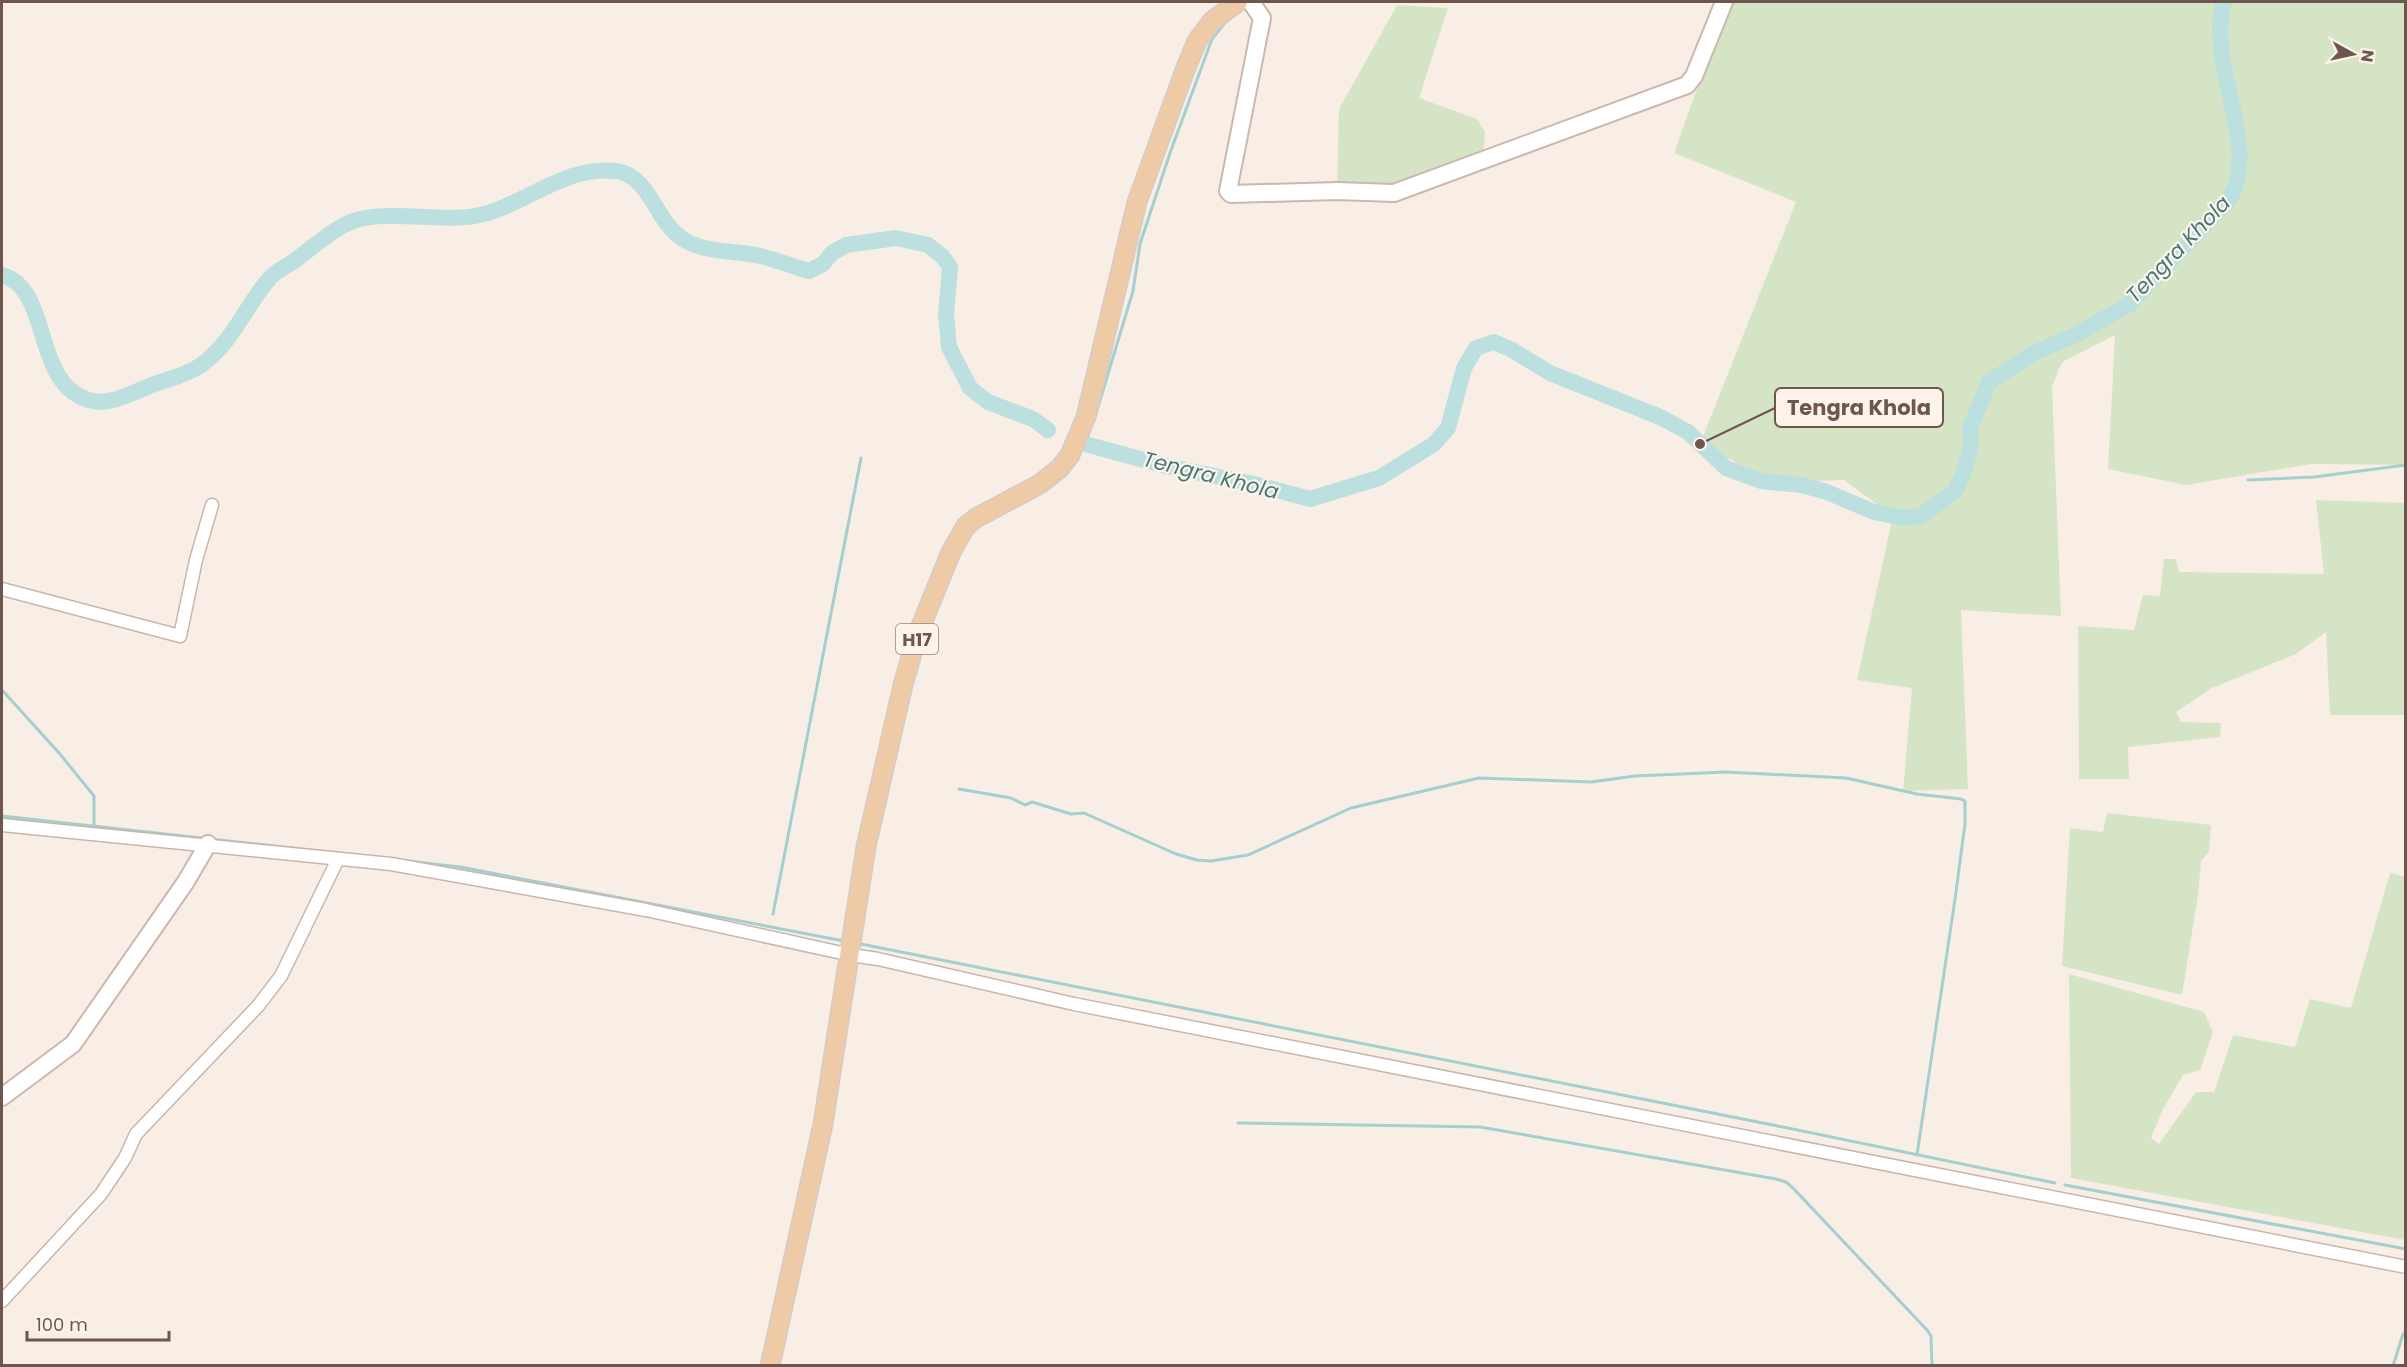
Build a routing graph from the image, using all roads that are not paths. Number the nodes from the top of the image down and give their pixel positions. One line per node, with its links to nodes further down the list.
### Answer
1 (1238, 2): 9 (main road, H17)
2 (1251, 2): 3 (street)
3 (1724, 2)
4 (212, 505): 5 (street)
5 (2, 589)
6 (2, 825): 7 (street)
7 (208, 844): 8 (street); 10 (street)
8 (338, 859): 9 (street); 12 (street)
9 (850, 955): 11 (street); 13 (main road, H17)
10 (2, 1096)
11 (2406, 1267)
12 (2, 1300)
13 (770, 1365)

